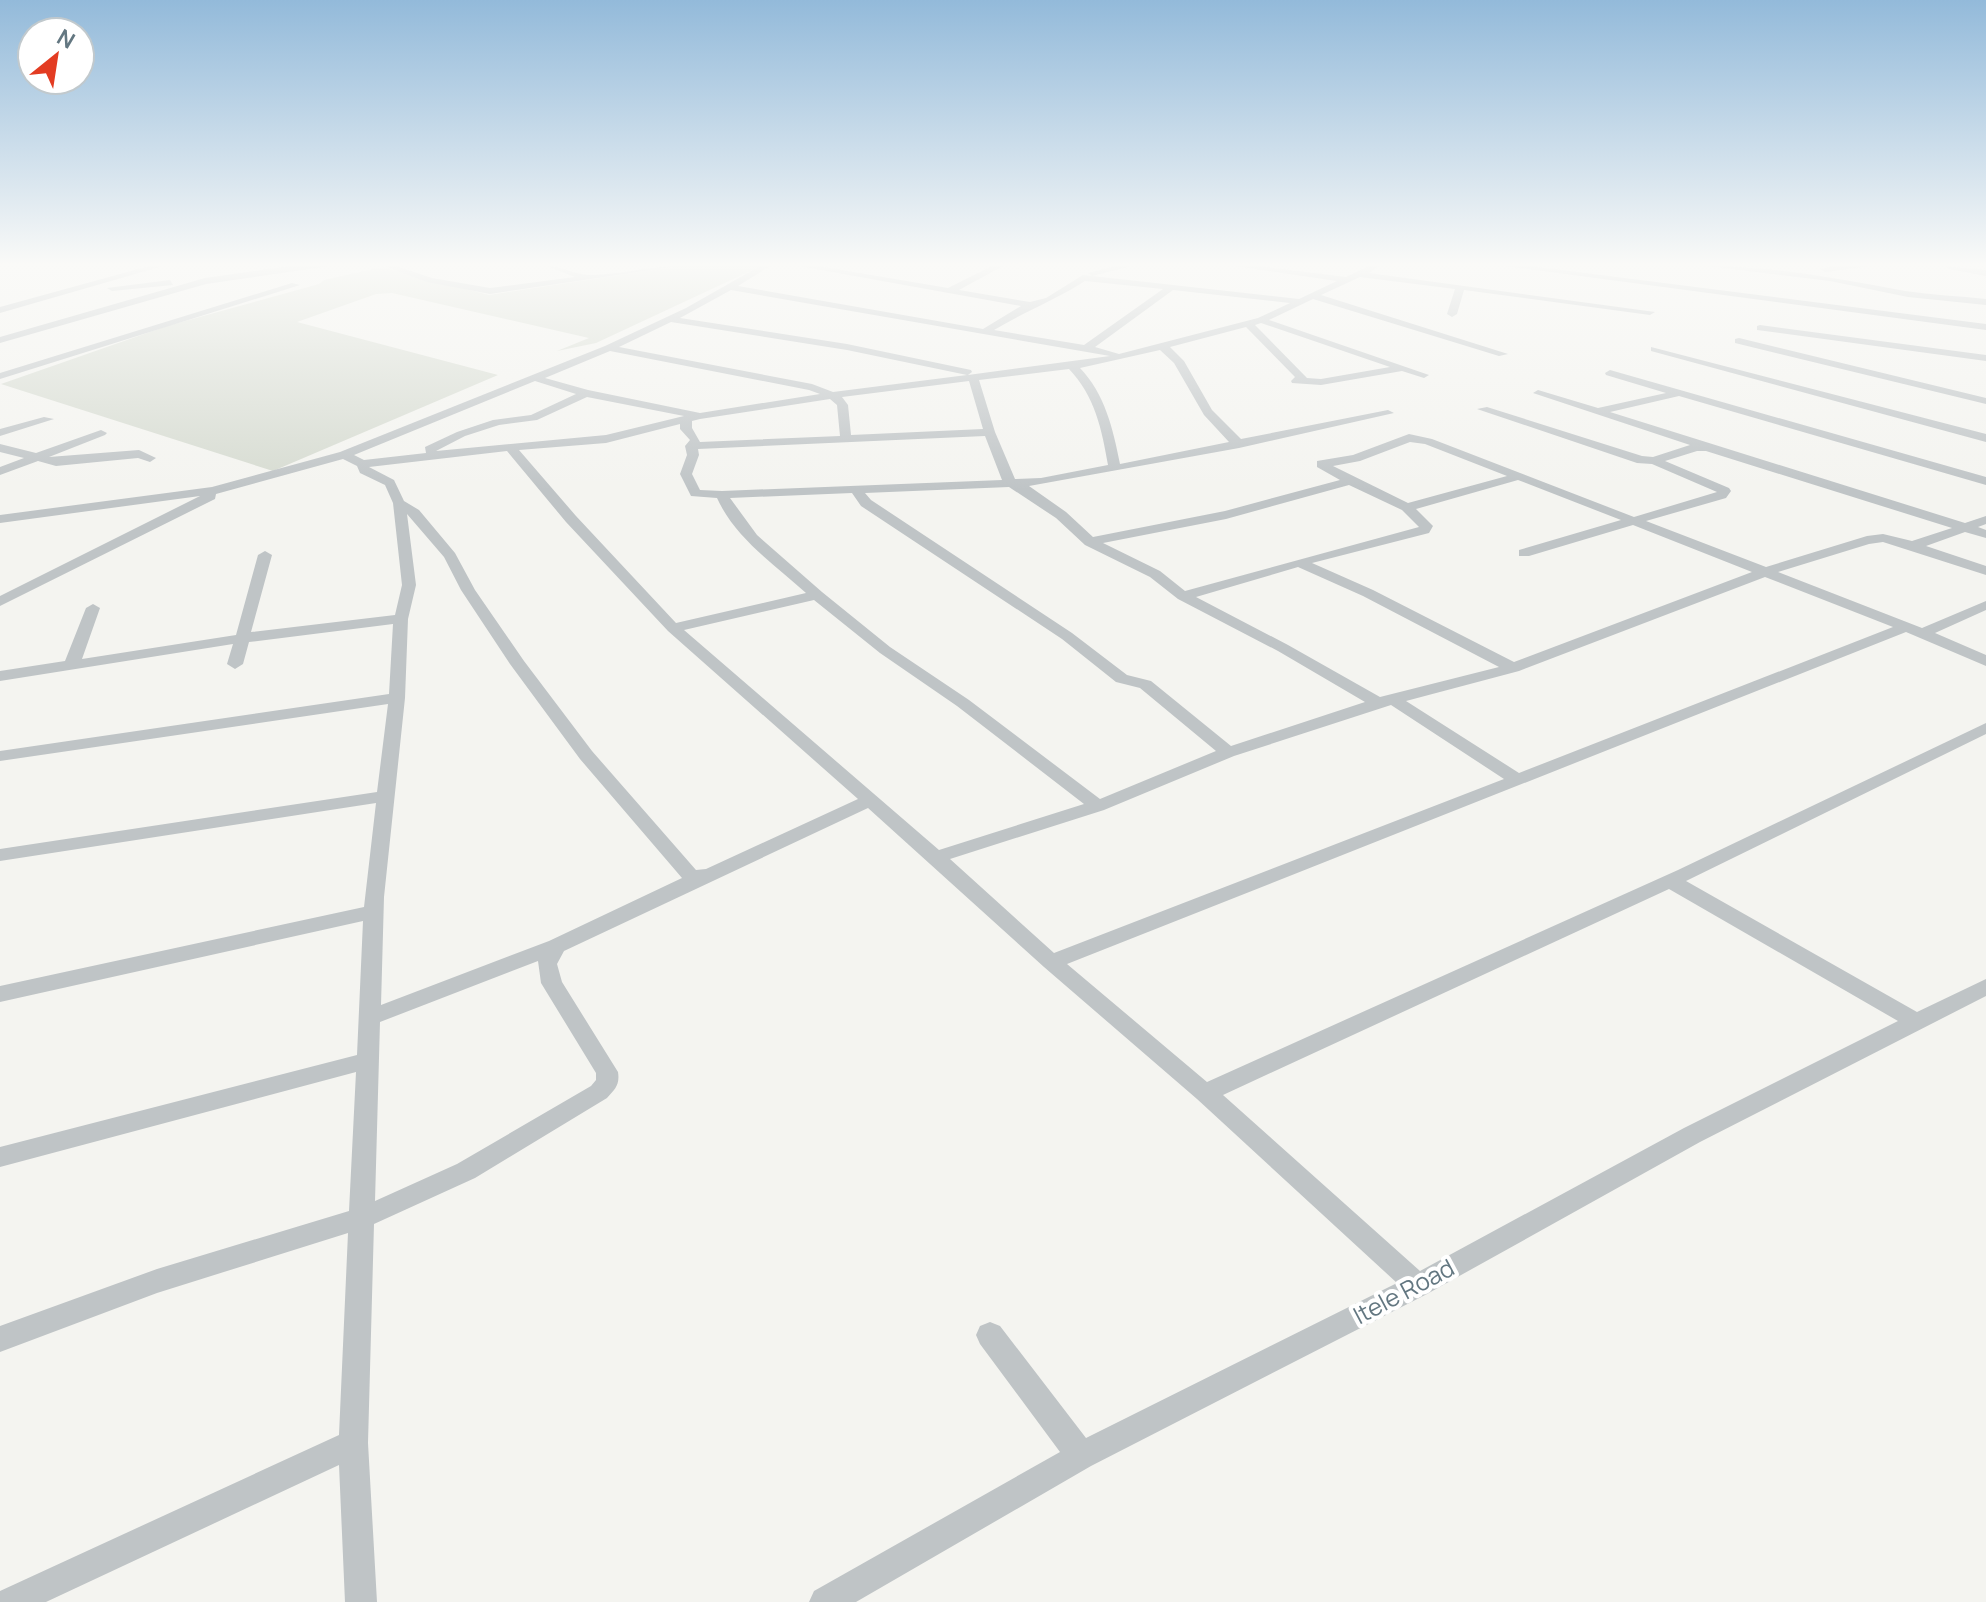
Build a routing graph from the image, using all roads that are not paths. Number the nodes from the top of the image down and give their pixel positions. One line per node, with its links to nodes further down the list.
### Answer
1 (114, 341): 23 (street)
2 (624, 341): 13 (street)
3 (808, 341): 24 (street)
4 (1037, 341): 14 (street)
5 (1097, 341): 14 (street)
6 (1175, 341): 12 (street)
7 (1265, 341): 20 (street)
8 (1322, 341): 20 (street)
9 (1460, 341): 16 (street)
10 (1739, 341): 30 (street)
11 (1856, 341): 18 (street)
12 (1158, 345): 17 (street); 43 (street)
13 (609, 348): 25 (street); 29 (street)
14 (1086, 349): 17 (street)
15 (1655, 349): 41 (street)
16 (1503, 354)
17 (1120, 357): 19 (street)
18 (1986, 358)
19 (1072, 366): 24 (street); 54 (street)
20 (1402, 368): 22 (street)
21 (1610, 373): 28 (street)
22 (1424, 375)
23 (0, 376)
24 (977, 376): 29 (street); 37 (street)
25 (535, 378): 26 (street); 48 (street)
26 (586, 393): 34 (street); 51 (street)
27 (1538, 393): 32 (street)
28 (1677, 393): 32 (street); 58 (street)
29 (834, 395): 34 (street); 42 (street)
30 (1986, 401)
31 (1483, 409): 52 (street)
32 (1598, 411): 45 (street)
33 (1388, 413): 43 (street)
34 (693, 418): 44 (street); 47 (street)
35 (48, 419): 38 (street)
36 (1397, 424): 40 (street)
37 (989, 432): 42 (street); 59 (street)
38 (0, 433)
39 (101, 433): 49 (street)
40 (1415, 438): 56 (street); 57 (street)
41 (1986, 438)
42 (846, 439): 44 (street)
43 (1239, 444): 54 (street)
44 (691, 446): 62 (street)
45 (1707, 447): 52 (street); 68 (street)
46 (0, 448): 49 (street)
47 (511, 448): 51 (street); 83 (street)
48 (344, 455): 53 (street); 60 (street)
49 (36, 458): 50 (street); 55 (street)
50 (150, 458)
51 (412, 458): 53 (street)
52 (1654, 461): 66 (street)
53 (362, 464): 63 (street)
54 (1112, 469): 59 (street)
55 (0, 471)
56 (1520, 476): 64 (street); 66 (street)
57 (1351, 481): 64 (street); 70 (street)
58 (1986, 481)
59 (1010, 483): 61 (street); 70 (street)
60 (224, 489): 65 (street); 79 (street)
61 (855, 489): 62 (street); 94 (street)
62 (722, 495): 77 (street)
63 (399, 503): 82 (street); 102 (street)
64 (1407, 507): 74 (street)
65 (0, 519)
66 (1633, 520): 72 (street); 76 (street)
67 (1986, 520): 68 (street)
68 (1965, 527): 69 (street); 71 (street)
69 (1986, 534)
70 (1090, 542): 78 (street)
71 (1915, 545): 75 (street); 76 (street)
72 (1524, 553)
73 (265, 555): 85 (street)
74 (1300, 563): 78 (street); 89 (street)
75 (1986, 571)
76 (1765, 572): 84 (street); 89 (street)
77 (817, 595): 83 (street); 99 (street)
78 (1183, 596): 92 (street)
79 (0, 602)
80 (1986, 605): 84 (street)
81 (93, 608): 88 (street)
82 (401, 619): 85 (street); 91 (street)
83 (673, 628): 98 (street)
84 (1914, 630): 86 (street); 96 (street)
85 (242, 637): 87 (street); 88 (street)
86 (1986, 661)
87 (235, 664)
88 (71, 666): 90 (street)
89 (1513, 668): 92 (street)
90 (0, 676)
91 (397, 698): 95 (street); 97 (street)
92 (1385, 701): 94 (street); 96 (street)
93 (1986, 728): 103 (street)
94 (1228, 752): 99 (street)
95 (0, 756)
96 (1515, 778): 106 (street)
97 (386, 796): 100 (street); 104 (street)
98 (870, 800): 101 (street); 102 (street)
99 (1098, 806): 101 (street)
100 (0, 855)
101 (936, 857): 106 (street)
102 (700, 877): 105 (street)
103 (1669, 880): 110 (street); 112 (street)
104 (373, 912): 108 (street); 109 (street)
105 (556, 946): 109 (street); 114 (street)
106 (1051, 962): 112 (street)
107 (1986, 987): 110 (street, Itele Road)
108 (0, 994)
109 (368, 1018): 111 (street)
110 (1915, 1021): 115 (street, Itele Road)
111 (369, 1060): 113 (street); 114 (street)
112 (1205, 1093): 115 (street)
113 (0, 1157)
114 (364, 1217): 117 (street); 118 (street)
115 (1418, 1286): 119 (street, Itele Road)
116 (990, 1335): 119 (street)
117 (0, 1339)
118 (353, 1443): 120 (street); 121 (street)
119 (1081, 1456): 122 (street, Itele Road)
120 (11, 1602)
121 (361, 1602)
122 (825, 1602)

